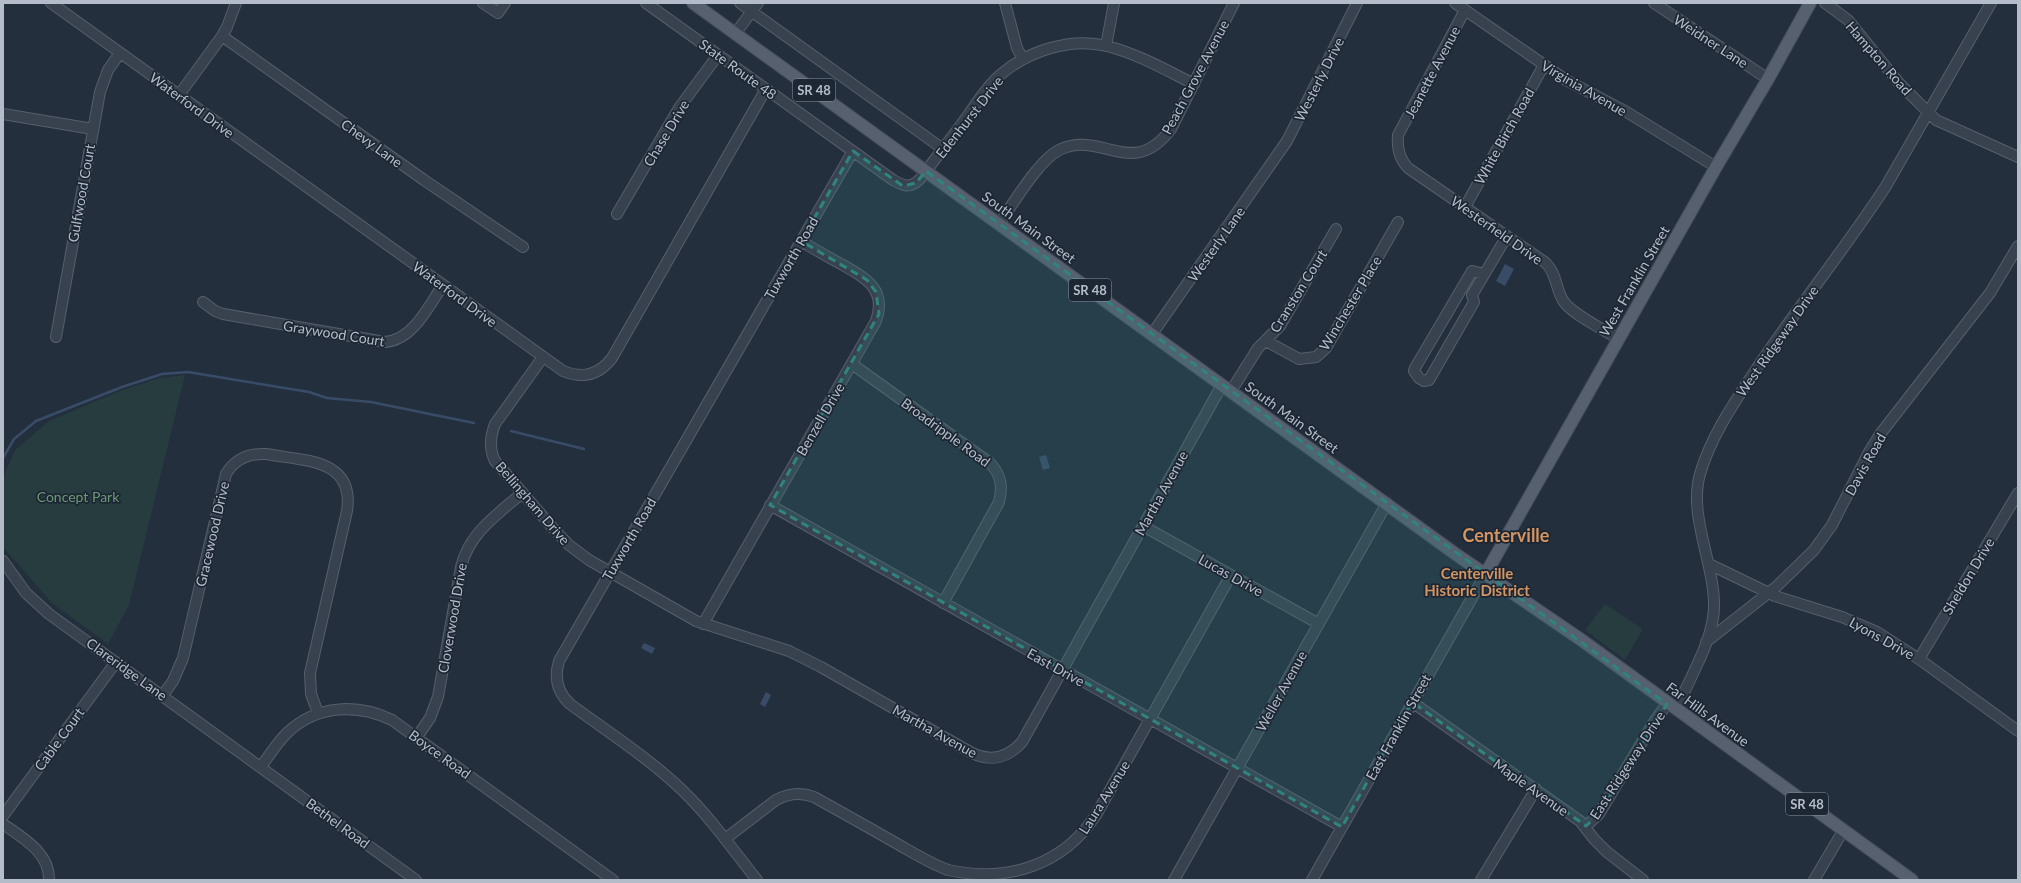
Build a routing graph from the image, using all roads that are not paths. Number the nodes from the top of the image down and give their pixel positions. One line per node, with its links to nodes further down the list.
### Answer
1 (51, 3): 22 (street, Waterford Drive)
2 (236, 3): 20 (street)
3 (483, 3): 4 (street)
4 (505, 3)
5 (646, 3): 23 (street, State Route 48)
6 (692, 3): 19 (main road, South Main Street / SR 48)
7 (740, 3): 17 (street)
8 (1005, 3): 24 (street)
9 (1114, 3): 21 (street)
10 (1234, 3): 27 (street, Peach Grove Avenue)
11 (1357, 3): 36 (street, Westerly Drive)
12 (1455, 3): 18 (street, Virginia Avenue)
13 (1654, 3): 26 (street, Weidner Lane)
14 (1810, 3): 26 (main road, West Franklin Street)
15 (1825, 3): 30 (street, Hampton Road)
16 (1991, 3): 30 (street, West Ridgeway Drive)
17 (755, 7): 19 (street); 34 (street)
18 (1465, 10): 25 (street, Virginia Avenue); 33 (street, Jeanette Avenue)
19 (735, 34): 39 (main road, South Main Street / SR 48)
20 (222, 36): 29 (street); 48 (street, Chevy Lane)
21 (1106, 46): 24 (street, Edenhurst Drive); 27 (street, Edenhurst Drive)
22 (120, 53): 29 (street, Waterford Drive); 32 (street, Gulfwood Court)
23 (718, 55): 28 (street, State Route 48); 41 (street, Chase Drive)
24 (1023, 59): 34 (street, Edenhurst Drive)
25 (1544, 65): 38 (street, Virginia Avenue); 40 (street, White Birch Road)
26 (1768, 79): 38 (main road, West Franklin Street)
27 (1194, 84): 43 (street, Peach Grove Avenue)
28 (766, 89): 35 (street, State Route 48); 56 (street, Waterford Drive)
29 (179, 95): 50 (street, Waterford Drive)
30 (1930, 111): 37 (street, Hampton Road); 65 (street, West Ridgeway Drive)
31 (3, 114): 32 (street)
32 (93, 129): 53 (street, Gulfwood Court)
33 (1398, 135): 40 (street, Westerfield Drive)
34 (943, 149): 39 (street, Edenhurst Drive)
35 (852, 151): 39 (street, State Route 48); 46 (street, Tuxworth Road)
36 (1279, 154): 52 (street, Westerly Lane)
37 (2018, 157)
38 (1716, 167): 54 (main road, West Franklin Street)
39 (926, 171): 43 (main road, South Main Street / SR 48)
40 (1465, 207): 45 (street, Westerfield Drive)
41 (617, 214)
42 (1398, 222): 55 (street, Winchester Place)
43 (999, 224): 52 (main road, South Main Street / SR 48)
44 (1336, 229): 55 (street, Cranston Court)
45 (1507, 236): 49 (street); 54 (street, Westerfield Drive)
46 (801, 241): 57 (street, Benzell Drive); 66 (street, Tuxworth Road)
47 (2018, 246): 69 (street, Davis Road)
48 (523, 247)
49 (1484, 274): 49 (street)
50 (443, 285): 51 (street, Graywood Court); 56 (street, Waterford Drive)
51 (203, 302)
52 (1152, 334): 58 (main road, South Main Street / SR 48)
53 (56, 337)
54 (1618, 339): 67 (main road, West Franklin Street)
55 (1266, 341): 58 (street, Cranston Court)
56 (543, 357): 59 (street, Bellingham Drive)
57 (852, 364): 62 (street, Benzell Drive); 70 (street, Broadripple Road)
58 (1227, 388): 61 (main road, South Main Street / SR 48); 63 (street, Martha Avenue)
59 (522, 493): 66 (street, Bellingham Drive); 83 (street, Cloverwood Drive)
60 (2018, 493): 74 (street, Sheldon Drive)
61 (1387, 503): 67 (main road, South Main Street / SR 48); 72 (street, Weller Avenue)
62 (770, 505): 70 (street, East Drive); 71 (street, Benzell Drive)
63 (1143, 526): 68 (street, Lucas Drive); 76 (street, Martha Avenue)
64 (3, 561): 75 (street, Clareridge Lane)
65 (1709, 564): 69 (street, Lyons Drive); 73 (street, West Ridgeway Drive)
66 (610, 572): 71 (street, Martha Avenue); 92 (street, Tuxworth Road)
67 (1485, 574): 78 (street, East Franklin Street); 79 (main road, Far Hills Avenue / SR 48)
68 (1231, 575): 72 (street, Lucas Drive); 81 (street, Laura Avenue)
69 (1768, 593): 73 (street, Davis Road); 74 (street, Lyons Drive)
70 (943, 604): 76 (street, East Drive)
71 (703, 624): 76 (street, Martha Avenue)
72 (1319, 624): 85 (street, Weller Avenue)
73 (1706, 642): 79 (street, West Ridgeway Drive)
74 (1919, 659): 82 (street, Lyons Drive)
75 (116, 662): 77 (street, Clareridge Lane); 87 (street, Cable Court)
76 (1062, 670): 81 (street, East Drive)
77 (164, 695): 80 (street, Gracewood Drive); 84 (street, Clareridge Lane)
78 (1412, 702): 86 (street, Maple Avenue); 90 (street, East Franklin Street)
79 (1667, 704): 89 (street, East Ridgeway Drive); 91 (main road, Far Hills Avenue / SR 48)
80 (318, 713): 83 (street, Boyce Road); 84 (street, Boyce Road)
81 (1150, 720): 85 (street, East Drive); 92 (street, Laura Avenue)
82 (2018, 731)
83 (417, 737): 95 (street, Boyce Road)
84 (261, 767): 94 (street, Bethel Road)
85 (1237, 769): 90 (street, East Drive); 97 (street, Weller Avenue)
86 (1536, 789): 89 (street, Maple Avenue); 99 (street)
87 (3, 816)
88 (3, 824): 93 (street)
89 (1586, 826): 100 (street, Maple Avenue)
90 (1342, 827): 98 (street, East Franklin Street)
91 (1843, 831): 101 (street); 102 (main road, Far Hills Avenue / SR 48)
92 (725, 840): 96 (street, Tuxworth Road)
93 (49, 880)
94 (416, 880)
95 (613, 880)
96 (757, 880)
97 (1174, 880)
98 (1312, 880)
99 (1481, 880)
100 (1643, 880)
101 (1814, 880)
102 (1912, 880)

